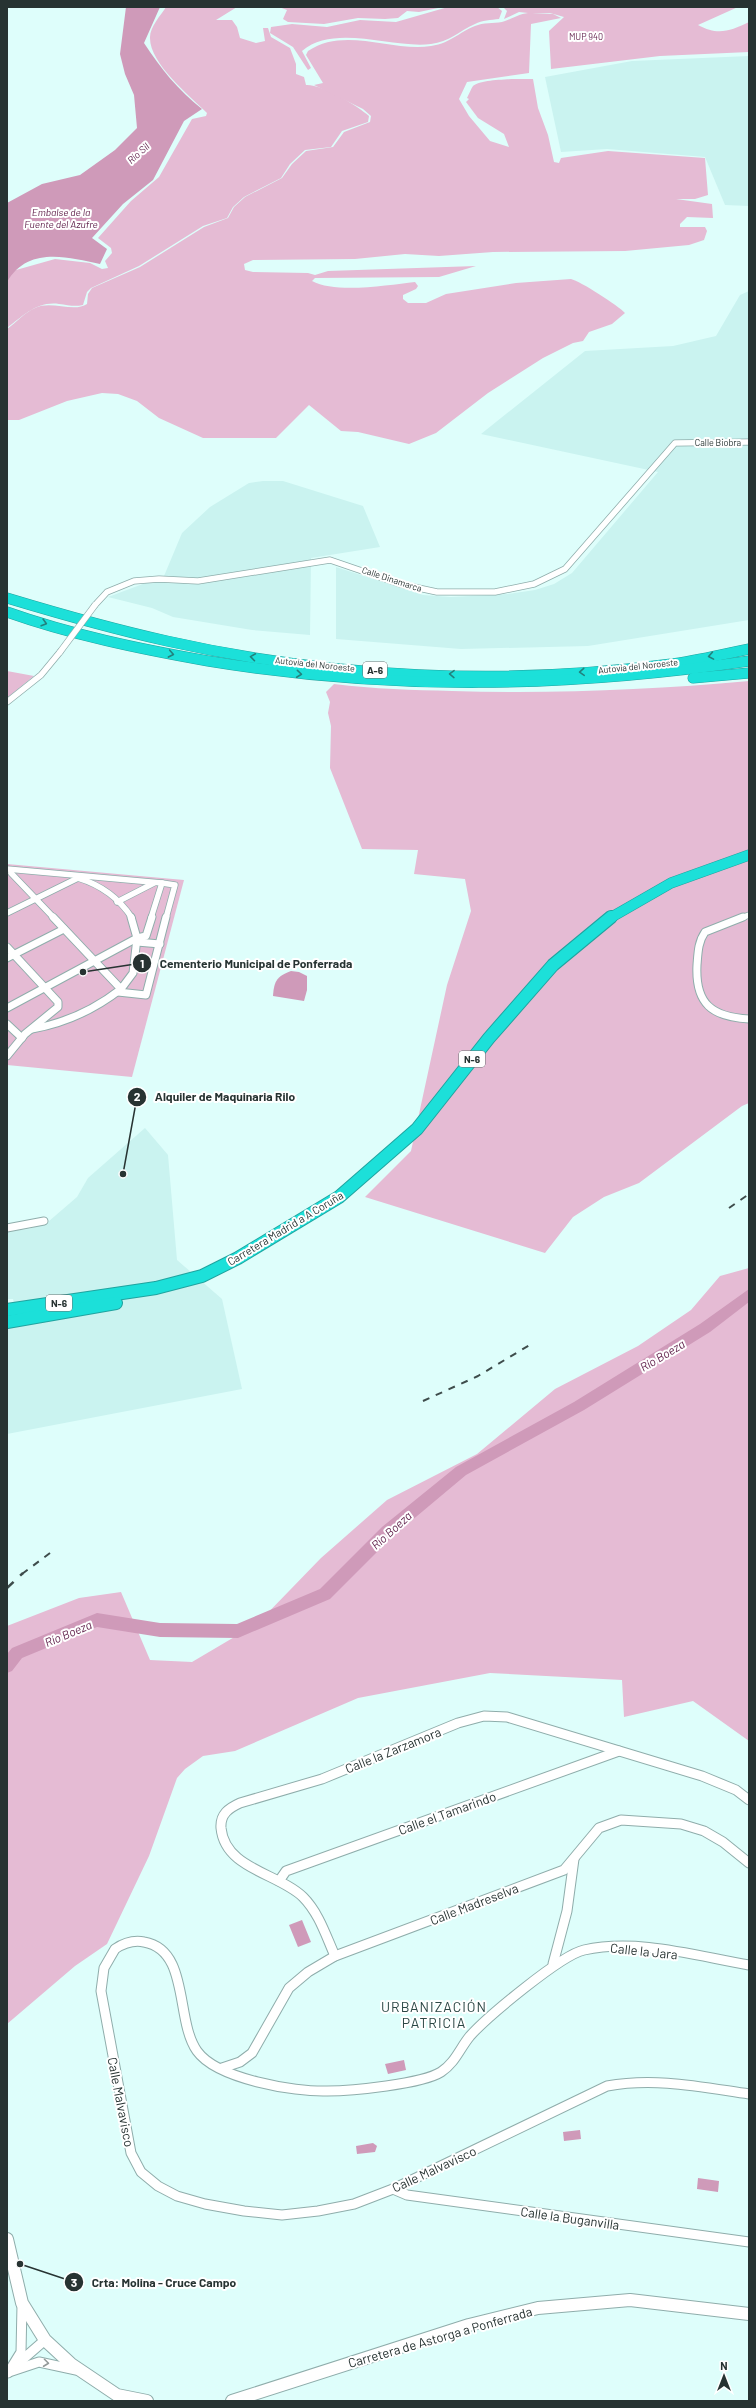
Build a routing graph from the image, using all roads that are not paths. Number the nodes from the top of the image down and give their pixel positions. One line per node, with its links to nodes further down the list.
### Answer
1 (687, 442): 2 (street, Calle Biobra); 9 (street, Calle Dinamarca, bridge)
2 (749, 442)
3 (7, 598): 5 (highway, Autovía del Noroeste / A-6, one-way to 3)
4 (7, 612): 8 (highway, Autovía del Noroeste / A-6, one-way to 8)
5 (746, 650)
6 (749, 661): 8 (highway, Autovía del Noroeste / A-6)
7 (749, 673): 8 (highway)
8 (417, 683)
9 (7, 702)
10 (749, 855): 36 (highway, Carretera Madrid a A Coruña / N-6)
11 (8, 872): 12 (street); 15 (street)
12 (78, 877): 13 (street); 15 (street); 16 (street)
13 (155, 882): 14 (street); 16 (street)
14 (162, 883): 20 (street); 21 (street)
15 (34, 900): 17 (street); 19 (street)
16 (117, 902): 20 (street)
17 (7, 913)
18 (749, 915): 29 (street)
19 (64, 930): 23 (street); 25 (street)
20 (137, 940): 21 (street); 25 (street); 27 (street)
21 (160, 944): 27 (street)
22 (7, 947): 23 (street)
23 (14, 954): 24 (street); 26 (street)
24 (7, 958)
25 (95, 962): 26 (street); 27 (street)
26 (46, 988): 28 (street); 31 (street)
27 (120, 990): 31 (street)
28 (7, 1008)
29 (749, 1019)
30 (7, 1024): 32 (street)
31 (32, 1029): 32 (street)
32 (22, 1038): 33 (street)
33 (7, 1056)
34 (44, 1221): 35 (street)
35 (7, 1228)
36 (202, 1276): 37 (highway, Carretera Madrid a A Coruña / N-6); 40 (highway)
37 (111, 1296): 38 (highway); 39 (highway, Carretera Madrid a A Coruña / N-6)
38 (7, 1304)
39 (7, 1310)
40 (7, 1322)
41 (619, 1751): 42 (street, Calle la Zarzamora); 45 (street, Calle el Tamarindo); 45 (street, Calle la Zarzamora)
42 (749, 1800)
43 (574, 1859): 44 (street, Calle Madreselva); 46 (street, Calle Madreselva); 47 (street)
44 (749, 1863)
45 (279, 1880): 46 (street, Calle la Zarzamora)
46 (335, 1956): 49 (street, Calle Madreselva)
47 (553, 1964): 48 (street, Calle la Jara); 50 (street, Calle la Jara)
48 (749, 1965)
49 (222, 2068): 50 (street, Calle Malvavisco); 52 (street, Calle Malvavisco)
50 (300, 2091)
51 (749, 2094): 52 (street, Calle Malvavisco)
52 (393, 2189): 54 (street, Calle la Buganvilla)
53 (7, 2238): 55 (main road)
54 (749, 2242)
55 (22, 2303): 57 (main road); 58 (street)
56 (749, 2314): 61 (main road, Carretera de Astorga a Ponferrada)
57 (46, 2340): 58 (street); 59 (main road)
58 (8, 2373): 59 (street, one-way to 59)
59 (84, 2373): 60 (main road)
60 (147, 2401)
61 (232, 2401)

